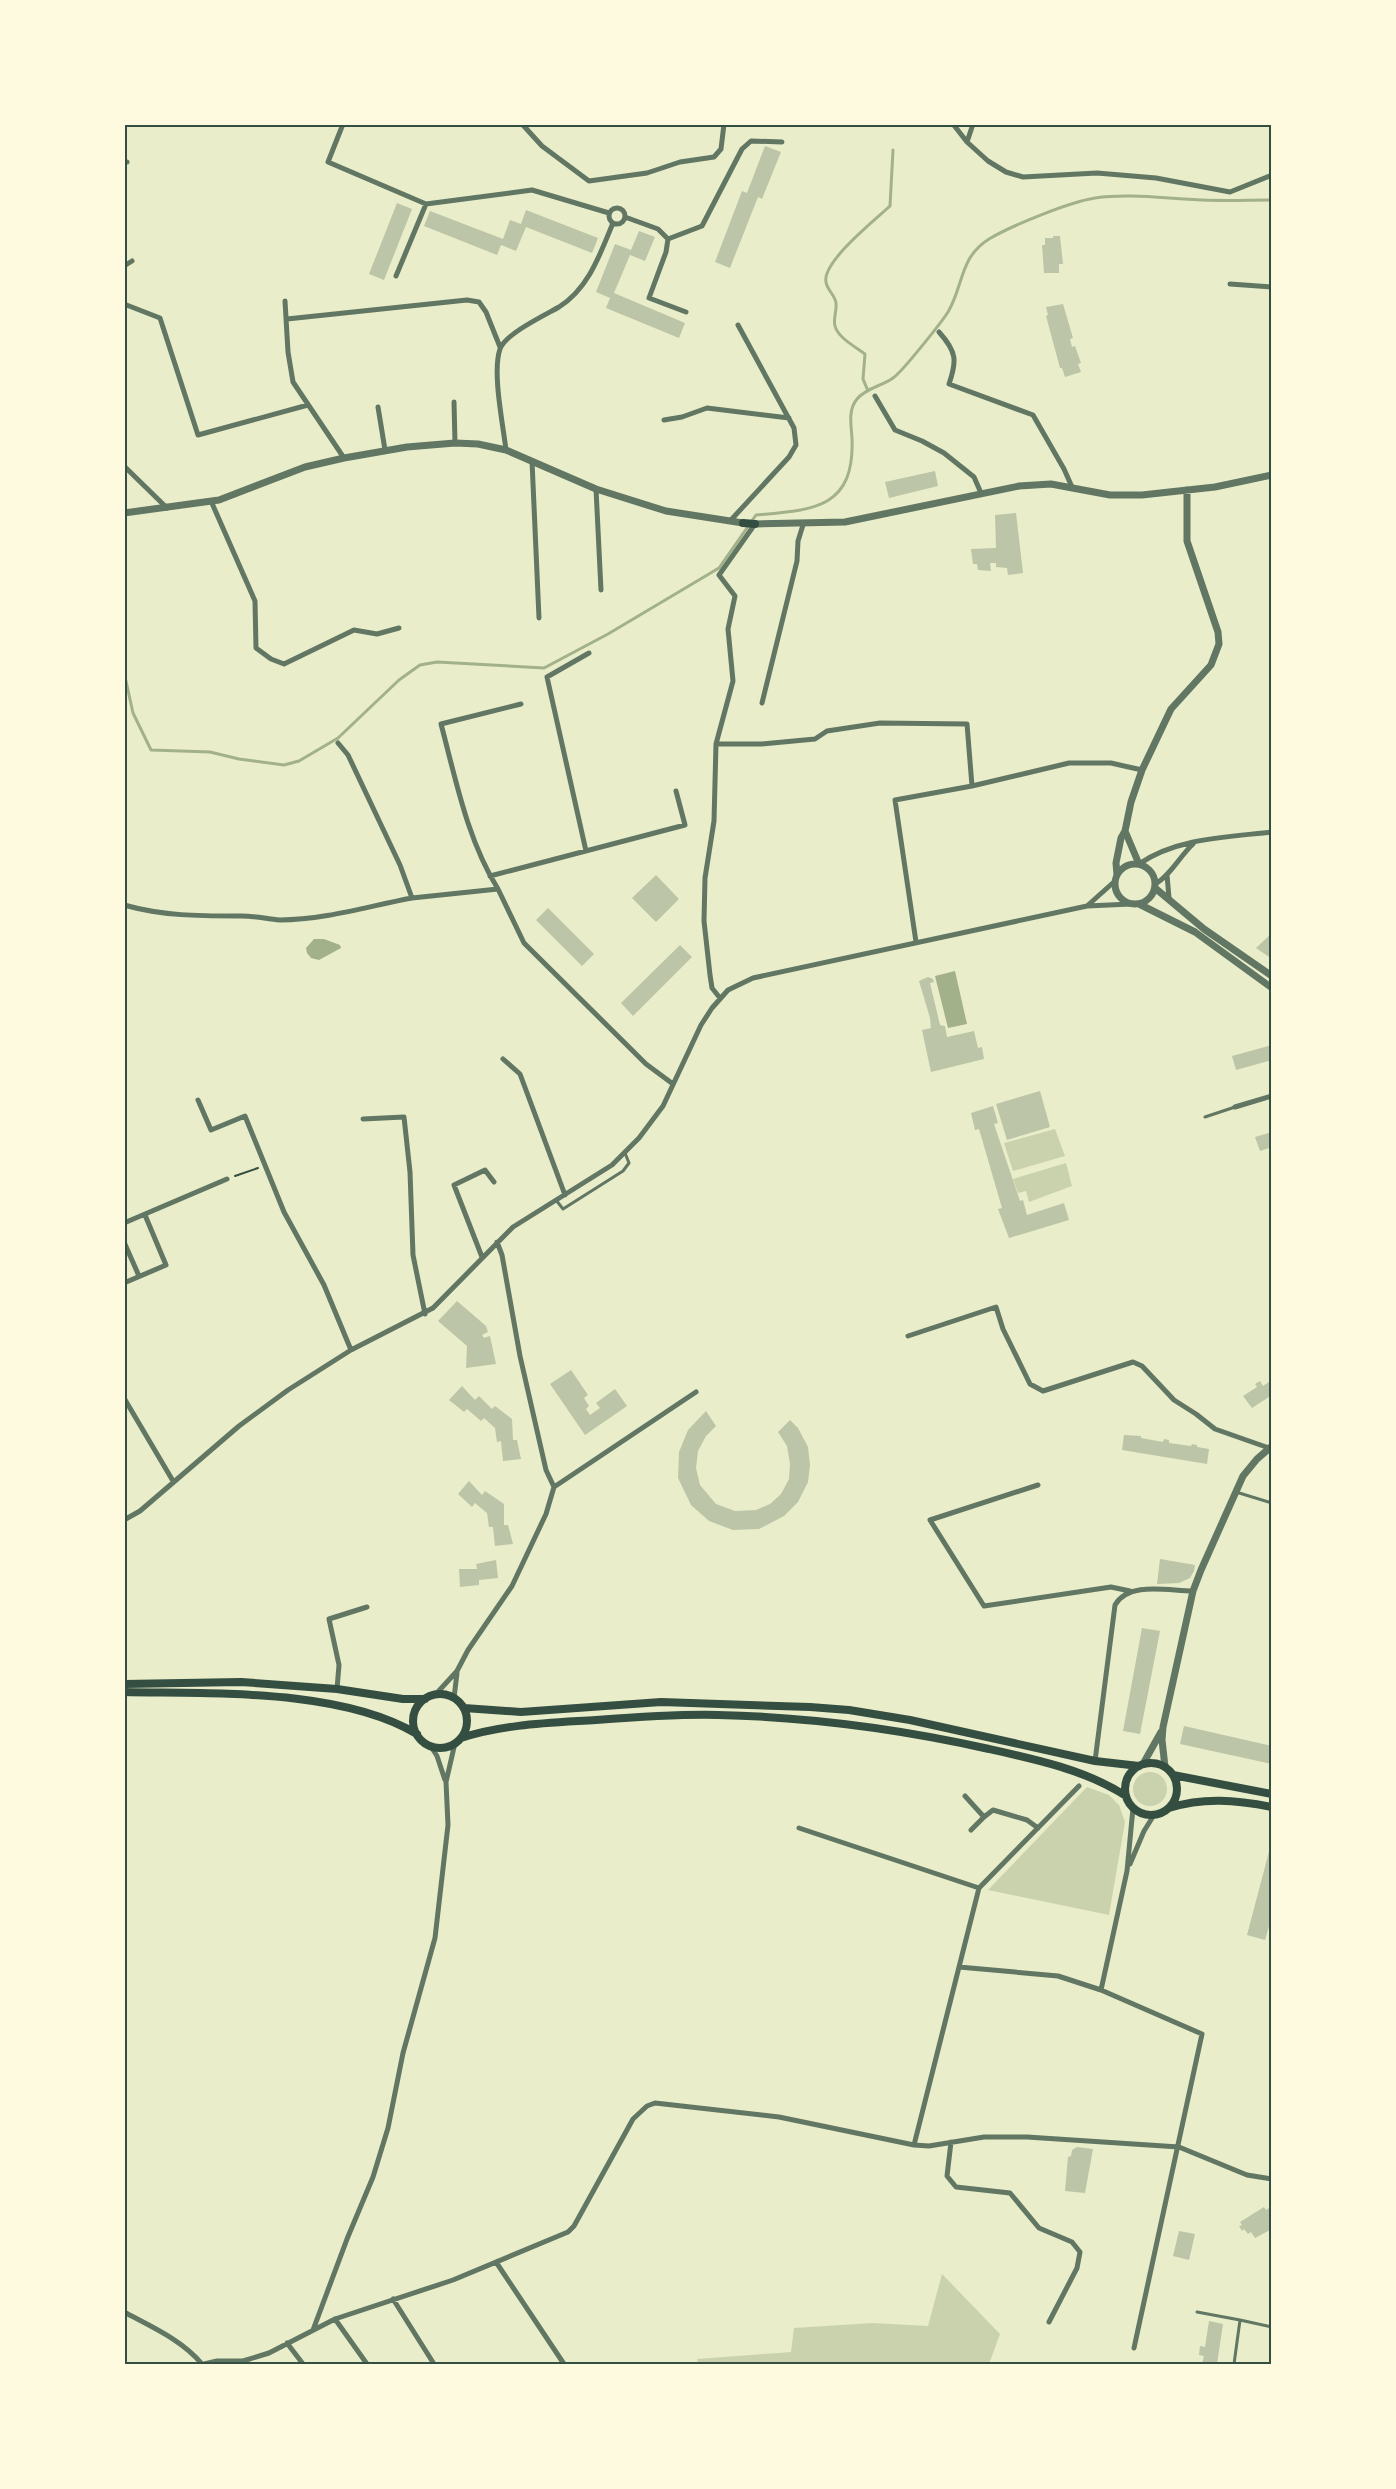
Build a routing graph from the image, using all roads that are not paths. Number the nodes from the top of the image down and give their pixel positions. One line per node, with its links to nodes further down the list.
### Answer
1 (343, 124): 9 (street)
2 (522, 124): 3 (street)
3 (724, 124)
4 (953, 124): 7 (street)
5 (973, 124): 7 (street)
6 (782, 142): 13 (street)
7 (967, 142): 8 (street)
8 (1272, 175)
9 (426, 204): 10 (street); 16 (street)
10 (609, 213): 11 (street); 12 (street)
11 (625, 217): 12 (street); 13 (street)
12 (613, 223): 25 (street)
13 (668, 239): 21 (street)
14 (132, 261): 15 (street)
15 (124, 266)
16 (396, 276)
17 (1230, 284): 18 (street)
18 (1272, 287)
19 (285, 301): 22 (street)
20 (124, 304): 28 (street)
21 (686, 312)
22 (287, 319): 25 (street); 28 (street)
23 (738, 325): 30 (street)
24 (939, 332): 39 (street)
25 (500, 347): 34 (street)
26 (875, 396): 42 (street)
27 (454, 402): 32 (street)
28 (308, 405): 35 (street)
29 (378, 407): 33 (street)
30 (789, 418): 31 (street); 46 (street)
31 (664, 420)
32 (455, 443): 33 (street); 34 (street)
33 (385, 450): 35 (street)
34 (506, 450): 36 (street)
35 (344, 458): 43 (street)
36 (532, 461): 40 (street); 51 (street)
37 (124, 466): 44 (street)
38 (1272, 475): 41 (street)
39 (1072, 487): 41 (street); 42 (street)
40 (596, 489): 46 (street); 50 (street)
41 (1186, 490): 58 (street)
42 (981, 493): 49 (street)
43 (212, 501): 44 (street); 52 (street)
44 (167, 507): 45 (street)
45 (124, 513)
46 (730, 521): 47 (street)
47 (743, 523): 48 (main road)
48 (754, 524): 49 (street); 57 (street)
49 (803, 525): 54 (street)
50 (601, 590)
51 (539, 618)
52 (399, 628)
53 (589, 653): 64 (street)
54 (762, 703)
55 (521, 704): 67 (street)
56 (338, 743): 71 (street)
57 (716, 744): 59 (street); 79 (street)
58 (1142, 770): 59 (street); 61 (street)
59 (972, 786): 76 (street)
60 (676, 791): 64 (street)
61 (1125, 831): 65 (street); 68 (street)
62 (1272, 832): 63 (street)
63 (1194, 842): 65 (street); 66 (street)
64 (586, 851): 67 (street)
65 (1139, 864): 68 (street); 69 (street)
66 (1167, 874): 69 (street); 72 (street)
67 (490, 876): 70 (street)
68 (1116, 878): 73 (street); 75 (street)
69 (1155, 886): 72 (street); 73 (street)
70 (498, 889): 71 (street); 81 (street)
71 (412, 898): 74 (street)
72 (1169, 898): 77 (street)
73 (1135, 904): 75 (street); 78 (street)
74 (124, 905)
75 (1087, 906): 76 (street)
76 (916, 942): 79 (street)
77 (1272, 976)
78 (1272, 988)
79 (720, 998): 81 (street)
80 (503, 1059): 90 (street)
81 (673, 1084): 87 (street)
82 (1272, 1096): 84 (street)
83 (198, 1100): 101 (street)
84 (1235, 1107): 85 (lane)
85 (1205, 1117)
86 (363, 1119): 99 (street)
87 (625, 1153): 90 (street); 91 (lane)
88 (227, 1179): 92 (street)
89 (494, 1182): 96 (street)
90 (565, 1195): 91 (street)
91 (556, 1200): 95 (street)
92 (145, 1215): 93 (street); 97 (street)
93 (124, 1223)
94 (124, 1242): 97 (street)
95 (496, 1242): 96 (street); 107 (street)
96 (482, 1257): 99 (street)
97 (139, 1276): 98 (street)
98 (124, 1283)
99 (425, 1314): 101 (street)
100 (908, 1336): 104 (street)
101 (351, 1350): 105 (street)
102 (696, 1392): 107 (street)
103 (124, 1398): 105 (street)
104 (1270, 1447): 108 (street)
105 (173, 1481): 110 (street)
106 (1038, 1485): 111 (street)
107 (554, 1487): 114 (street)
108 (1236, 1492): 109 (lane); 112 (street)
109 (1272, 1503)
110 (124, 1520)
111 (1130, 1591): 112 (street); 126 (street)
112 (1192, 1591): 122 (street)
113 (367, 1607): 116 (street)
114 (457, 1671): 118 (street); 119 (street)
115 (124, 1684): 116 (main road)
116 (337, 1689): 120 (main road)
117 (124, 1692): 123 (main road)
118 (436, 1694): 119 (main road); 120 (main road)
119 (454, 1698): 121 (main road)
120 (425, 1699): 123 (main road)
121 (464, 1708): 124 (main road); 126 (main road)
122 (1163, 1727): 127 (street); 128 (street)
123 (417, 1734): 125 (main road)
124 (458, 1740): 125 (main road); 130 (street); 133 (main road)
125 (430, 1746): 130 (street)
126 (1095, 1761): 127 (main road)
127 (1141, 1765): 128 (main road); 133 (main road)
128 (1166, 1767): 129 (main road)
129 (1173, 1775): 132 (main road); 137 (main road)
130 (446, 1782): 159 (street)
131 (1079, 1786): 141 (street)
132 (1272, 1794)
133 (1126, 1796): 136 (main road)
134 (965, 1797): 139 (street)
135 (1272, 1807): 137 (main road)
136 (1132, 1808): 138 (main road); 143 (street)
137 (1169, 1808): 138 (main road)
138 (1155, 1815): 143 (street)
139 (984, 1817): 141 (street); 142 (street)
140 (799, 1828): 144 (street)
141 (1038, 1828): 144 (street)
142 (971, 1830)
143 (1127, 1871): 146 (street)
144 (979, 1887): 145 (street)
145 (959, 1967): 146 (street); 148 (street)
146 (1101, 1990): 149 (street)
147 (951, 2142): 148 (street); 149 (street); 157 (street)
148 (914, 2145): 151 (street)
149 (1179, 2147): 150 (street); 161 (street)
150 (1272, 2179)
151 (496, 2262): 152 (street); 166 (street)
152 (393, 2299): 155 (street); 165 (street)
153 (124, 2312): 162 (street)
154 (1197, 2312): 156 (lane)
155 (335, 2319): 159 (street); 164 (street)
156 (1240, 2320): 158 (lane); 167 (lane)
157 (1049, 2322)
158 (1272, 2327)
159 (313, 2330): 160 (street)
160 (287, 2343): 162 (street); 163 (street)
161 (1134, 2348)
162 (203, 2364)
163 (303, 2364)
164 (368, 2364)
165 (434, 2364)
166 (564, 2364)
167 (1234, 2364)

